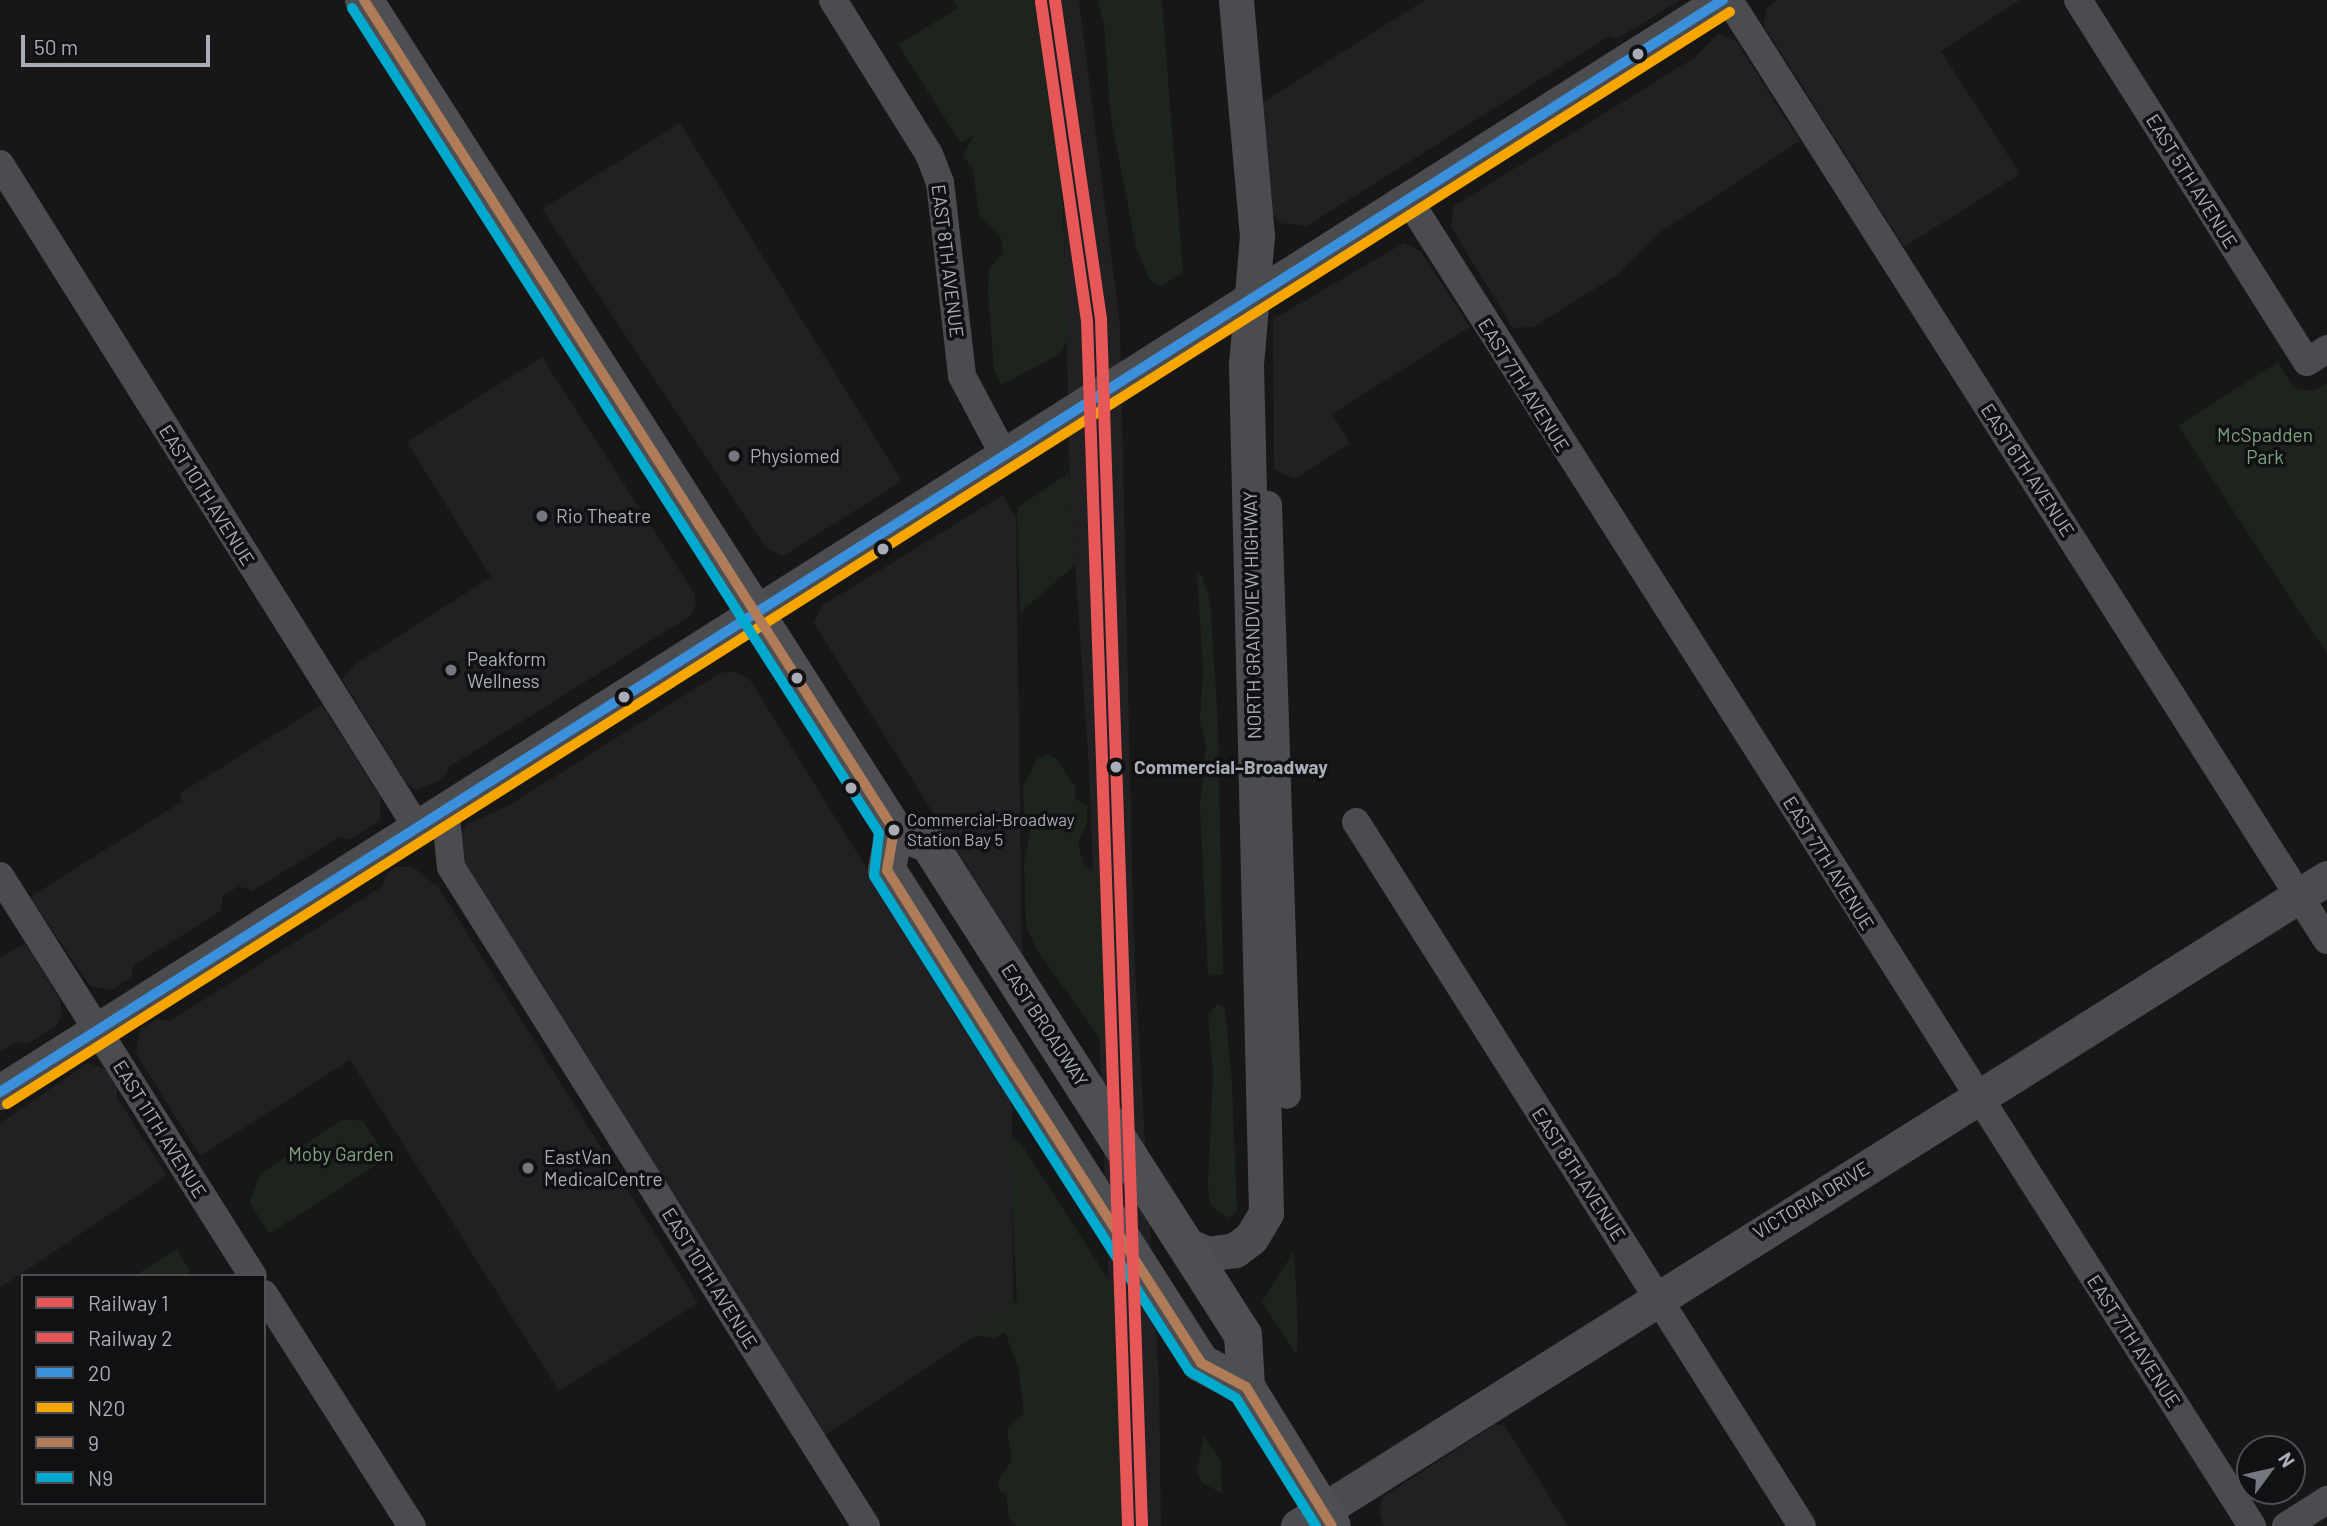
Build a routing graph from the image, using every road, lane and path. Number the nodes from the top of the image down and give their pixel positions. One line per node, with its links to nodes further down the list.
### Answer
1 (364, 0): 13 (main road)
2 (833, 0): 11 (street, EAST 8TH AVENUE)
3 (1236, 0): 9 (street, NORTH GRANDVIEW HIGHWAY)
4 (1723, 0): 8 (street)
5 (1729, 0): 19 (street, EAST 6TH AVENUE)
6 (2078, 0): 10 (street, EAST 5TH AVENUE)
7 (0, 164): 16 (street, EAST 10TH AVENUE)
8 (1408, 200): 9 (street); 24 (street, EAST 7TH AVENUE)
9 (1251, 298): 11 (street); 25 (street, NORTH GRANDVIEW HIGHWAY)
10 (2317, 356)
11 (1005, 455): 13 (street)
12 (1268, 505): 23 (street, NORTH GRANDVIEW HIGHWAY)
13 (755, 612): 14 (street); 17 (main road)
14 (445, 808): 16 (street); 33 (street, EAST 10TH AVENUE)
15 (1356, 822): 27 (street, EAST 8TH AVENUE)
16 (415, 826): 21 (street)
17 (894, 830): 25 (main road, EAST BROADWAY); 29 (main road, EAST BROADWAY)
18 (0, 876): 21 (street, EAST 11TH AVENUE)
19 (2313, 887): 20 (street, EAST 6TH AVENUE); 24 (street, VICTORIA DRIVE)
20 (2327, 940)
21 (96, 1028): 22 (street); 26 (street, EAST 11TH AVENUE)
22 (0, 1091)
23 (1287, 1095)
24 (1978, 1098): 27 (street, VICTORIA DRIVE); 35 (street, EAST 7TH AVENUE)
25 (1202, 1249): 29 (main road, EAST BROADWAY)
26 (252, 1274)
27 (1657, 1295): 31 (street, VICTORIA DRIVE); 34 (street, EAST 8TH AVENUE)
28 (266, 1297): 32 (street)
29 (1236, 1381): 31 (main road, EAST BROADWAY)
30 (2327, 1500): 36 (street)
31 (1318, 1521)
32 (412, 1526)
33 (866, 1526)
34 (1802, 1526)
35 (2252, 1526)
36 (2286, 1526)

